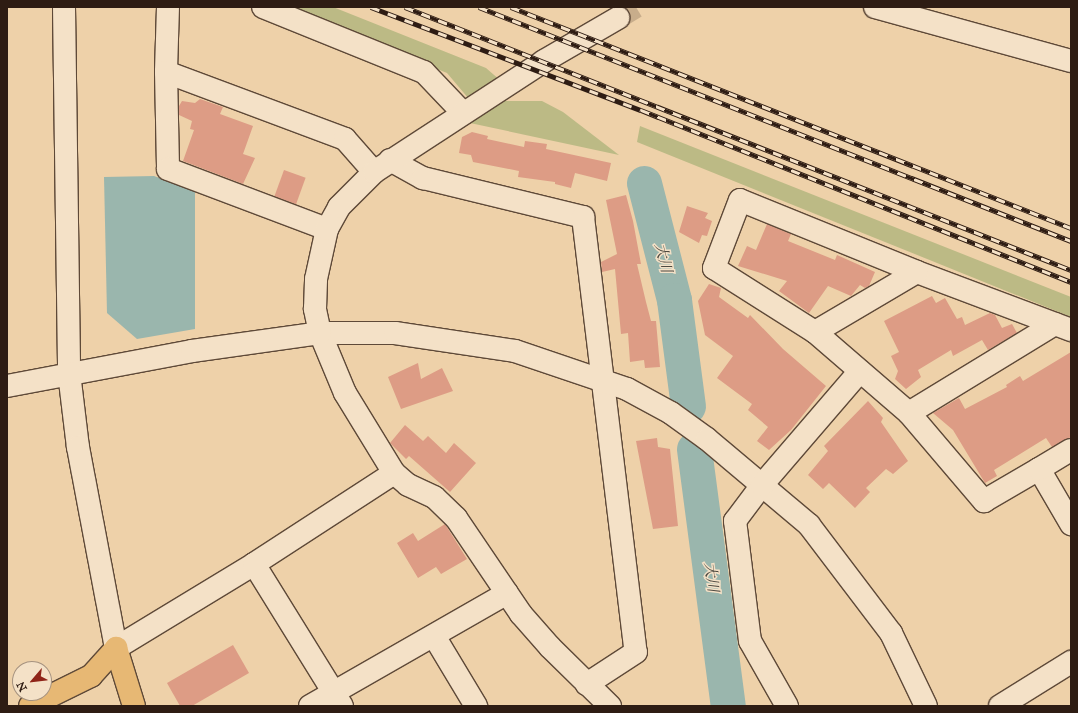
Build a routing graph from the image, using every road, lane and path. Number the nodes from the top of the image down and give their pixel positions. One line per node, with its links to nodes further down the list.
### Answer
1 (64, 7): 16 (street)
2 (168, 7): 7 (street)
3 (263, 7): 8 (street)
4 (875, 7): 6 (street)
5 (618, 18): 8 (street)
6 (1071, 61)
7 (166, 72): 9 (street); 10 (street)
8 (463, 113): 9 (street)
9 (382, 166): 10 (street); 17 (street)
10 (327, 229): 14 (street)
11 (917, 272): 12 (street); 13 (street); 13 (street)
12 (1063, 327): 19 (street)
13 (815, 332): 15 (street)
14 (320, 333): 16 (street); 17 (street); 22 (street)
15 (860, 371): 19 (street); 23 (street)
16 (69, 373): 18 (street); 28 (street)
17 (602, 381): 23 (street); 30 (street)
18 (7, 386)
19 (909, 413): 21 (street)
20 (1071, 450): 21 (street)
21 (1039, 469): 24 (street)
22 (394, 473): 25 (street); 26 (street)
23 (762, 485): 37 (street); 38 (street)
24 (1071, 524)
25 (254, 564): 28 (street); 31 (street)
26 (507, 593): 27 (street); 30 (street)
27 (434, 636): 31 (street); 35 (street)
28 (116, 648): 32 (main road); 33 (main road)
29 (1071, 662): 39 (street)
30 (587, 684): 36 (street)
31 (338, 699): 34 (street)
32 (30, 706)
33 (134, 706)
34 (310, 706)
35 (476, 706)
36 (610, 706)
37 (787, 706)
38 (926, 706)
39 (1000, 706)

